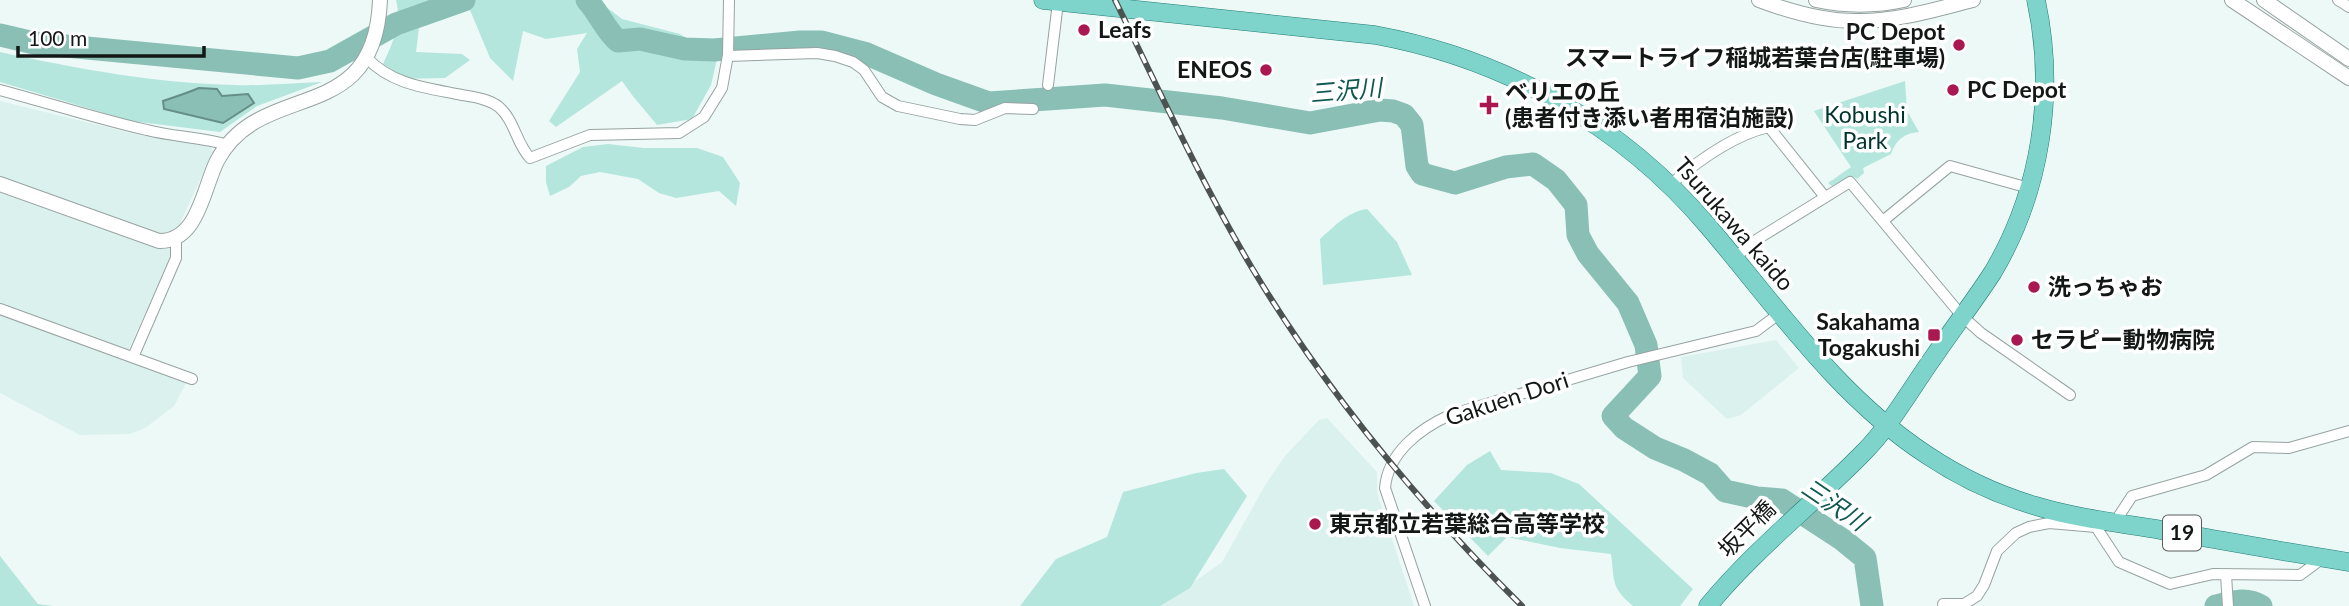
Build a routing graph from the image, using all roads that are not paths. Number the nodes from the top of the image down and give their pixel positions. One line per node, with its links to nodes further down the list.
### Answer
1 (380, 0): 14 (street)
2 (729, 0): 15 (street)
3 (1759, 0): 6 (street)
4 (1815, 0): 5 (street)
5 (1904, 0)
6 (1973, 0)
7 (2036, 0): 24 (main road, 坂平橋)
8 (2232, 0): 17 (street)
9 (2264, 0): 16 (street)
10 (2338, 0): 13 (street)
11 (1059, 1): 12 (main road, Tsurukawa kaido / 19); 18 (street)
12 (1152, 6): 23 (main road, Tsurukawa kaido / 19)
13 (2349, 7)
14 (368, 56): 15 (street); 21 (street)
15 (728, 56): 20 (street)
16 (2349, 59)
17 (2349, 78)
18 (1048, 85)
19 (0, 90): 21 (street)
20 (1032, 108)
21 (228, 145): 27 (street)
22 (0, 184): 27 (street)
23 (1671, 184): 25 (street); 28 (main road, Tsurukawa kaido / 19)
24 (2029, 188): 26 (street); 31 (main road, 坂平橋)
25 (1825, 197): 26 (street); 28 (street)
26 (1884, 220): 31 (street)
27 (176, 239): 32 (street)
28 (1734, 258): 30 (main road, Tsurukawa kaido / 19)
29 (0, 309): 32 (street)
30 (1780, 313): 35 (main road, Tsurukawa kaido / 19); 44 (street, Gakuen Dori)
31 (1962, 316): 34 (street); 35 (main road, 坂平橋)
32 (133, 357): 33 (street)
33 (192, 379)
34 (2070, 395)
35 (1886, 425): 37 (main road, Tsurukawa kaido / 19); 42 (main road, 坂平橋)
36 (2349, 431): 37 (street)
37 (2115, 522): 38 (street); 39 (main road, Tsurukawa kaido / 19)
38 (2096, 527): 41 (street); 43 (street)
39 (2323, 558): 40 (main road, Tsurukawa kaido / 19); 41 (street)
40 (2349, 562)
41 (2226, 575): 45 (street)
42 (1710, 603)
43 (1942, 604)
44 (1424, 606)
45 (2228, 606)

